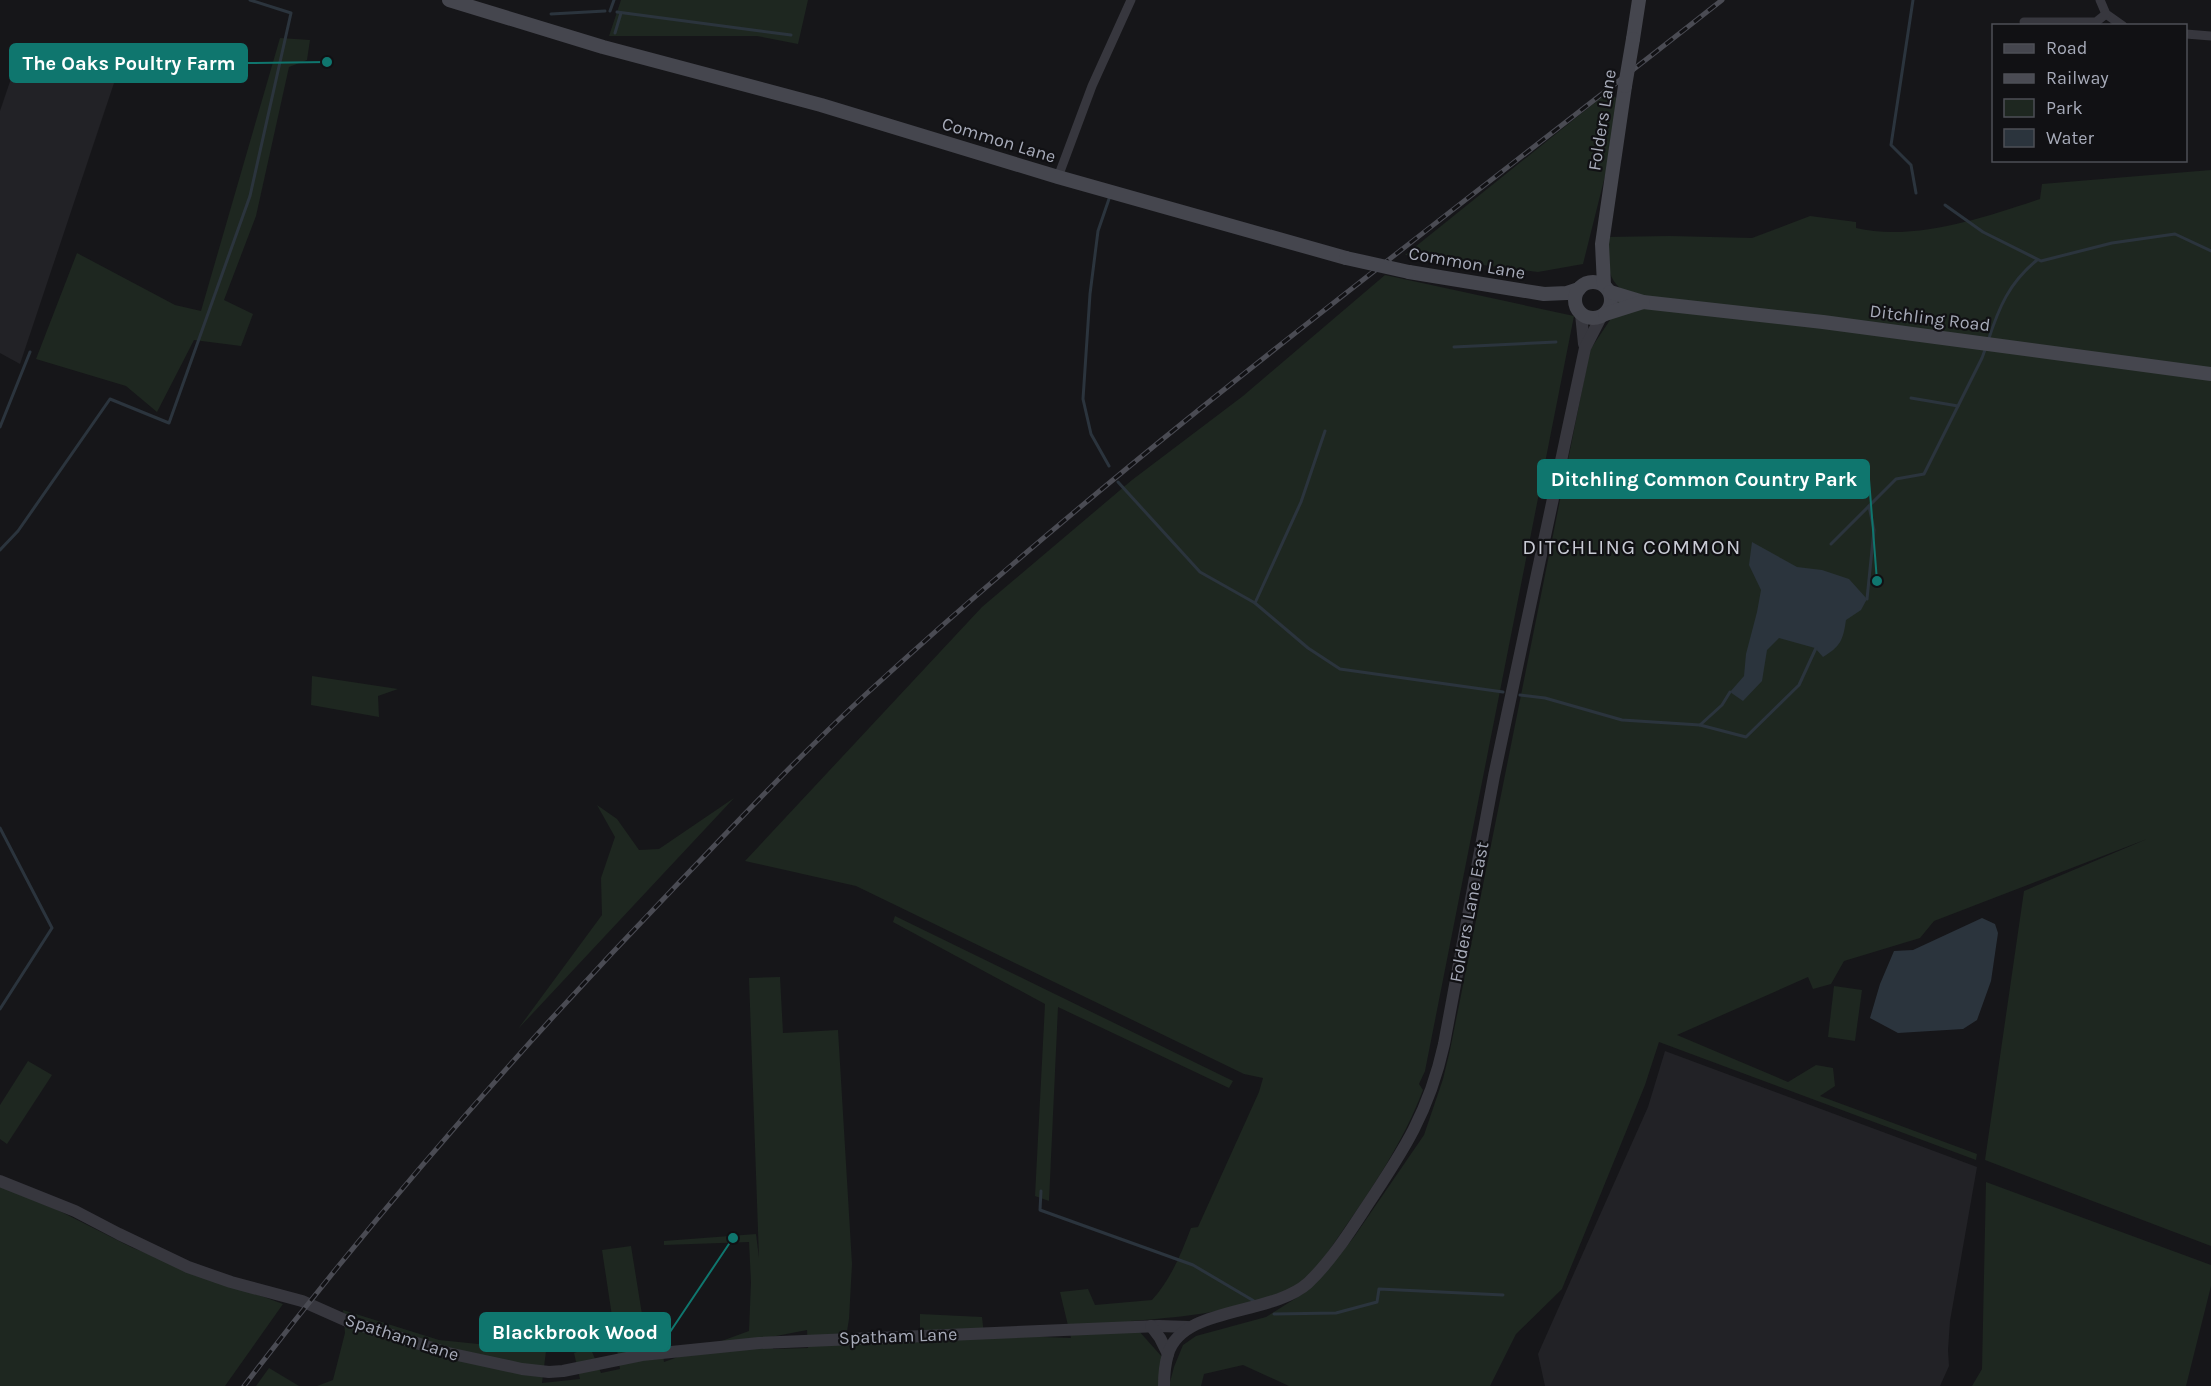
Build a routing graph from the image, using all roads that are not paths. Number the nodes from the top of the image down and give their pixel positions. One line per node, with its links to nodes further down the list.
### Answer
1 (449, 0): 10 (main road, Common Lane)
2 (1131, 0): 10 (street)
3 (1639, 0): 11 (main road, Folders Lane, bridge)
4 (2100, 0): 5 (street)
5 (2106, 14): 6 (street); 7 (street)
6 (2024, 22)
7 (2120, 24)
8 (2187, 34): 9 (street)
9 (2211, 36)
10 (1058, 177): 14 (main road, Common Lane, bridge)
11 (1602, 244): 12 (main road, Folders Lane); 13 (main road, Folders Lane)
12 (1581, 287): 13 (main road); 14 (main road, Common Lane); 16 (main road)
13 (1607, 289): 15 (main road, Ditchling Road); 17 (main road)
14 (1544, 294): 16 (main road, Common Lane)
15 (1643, 302): 17 (main road, Ditchling Road); 19 (main road, Ditchling Road)
16 (1580, 312): 17 (main road); 18 (street, Folders Lane East)
17 (1603, 315): 18 (street, Folders Lane East)
18 (1585, 348): 22 (street, Folders Lane East)
19 (2211, 374)
20 (0, 1181): 21 (street, Spatham Lane)
21 (1150, 1326): 22 (street, Spatham Lane); 23 (street)
22 (1188, 1327): 23 (street)
23 (1168, 1354): 24 (street)
24 (1164, 1386)

